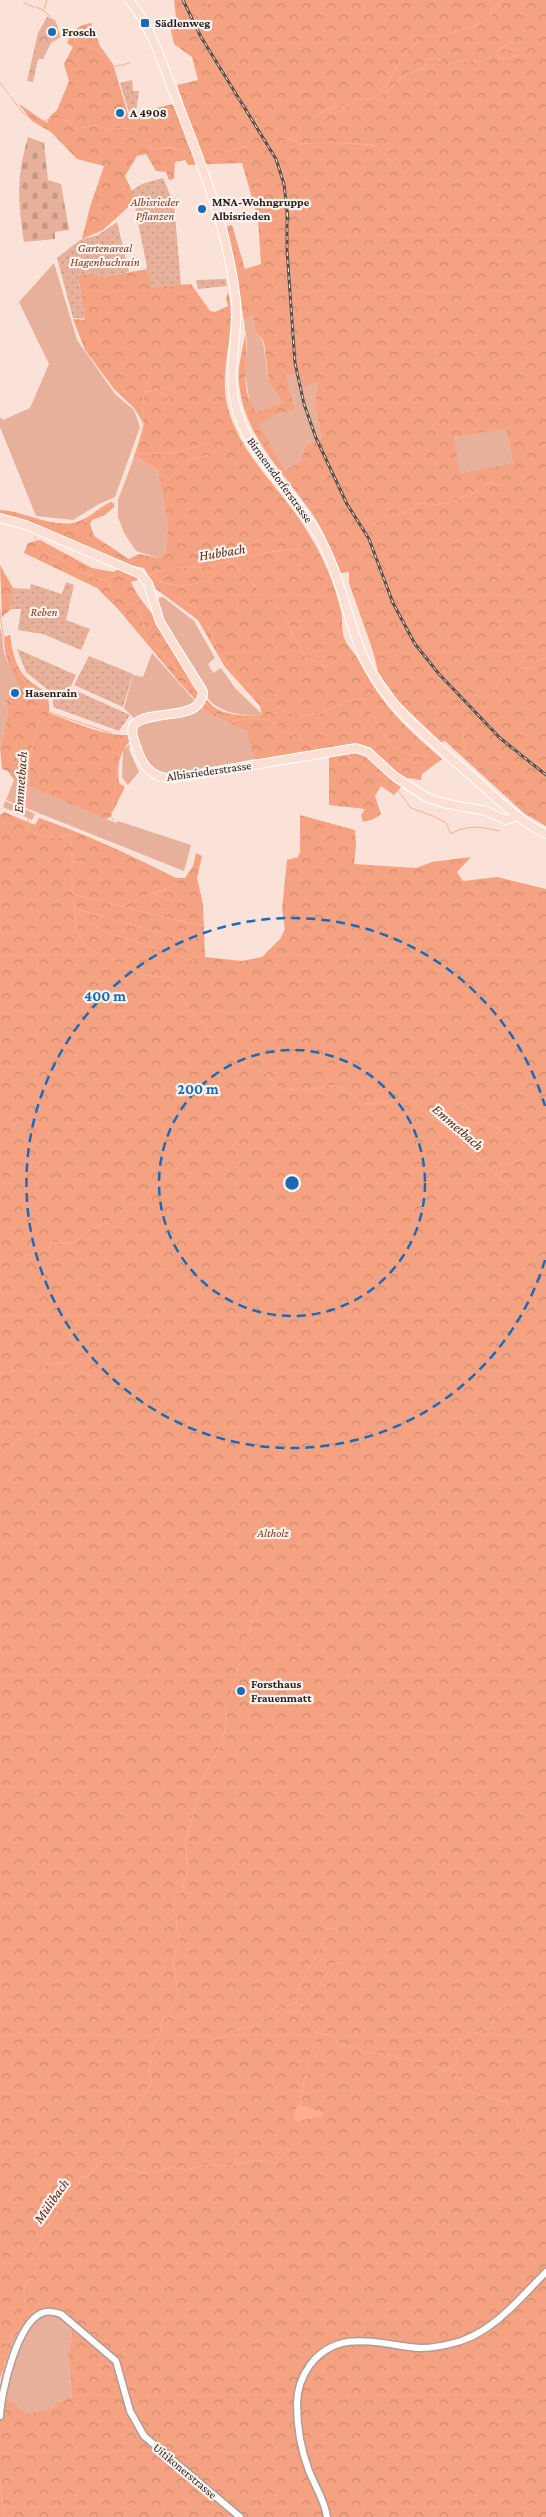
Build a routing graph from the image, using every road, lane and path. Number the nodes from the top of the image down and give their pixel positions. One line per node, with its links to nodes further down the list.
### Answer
1 (129, 0): 3 (main road, Birmensdorferstrasse)
2 (0, 518): 3 (main road, Albisriederstrasse)
3 (518, 816): 4 (main road, Birmensdorferstrasse)
4 (546, 834)
5 (546, 2272): 8 (street)
6 (0, 2416): 7 (street, Uitikonerstrasse)
7 (240, 2517)
8 (327, 2517)

